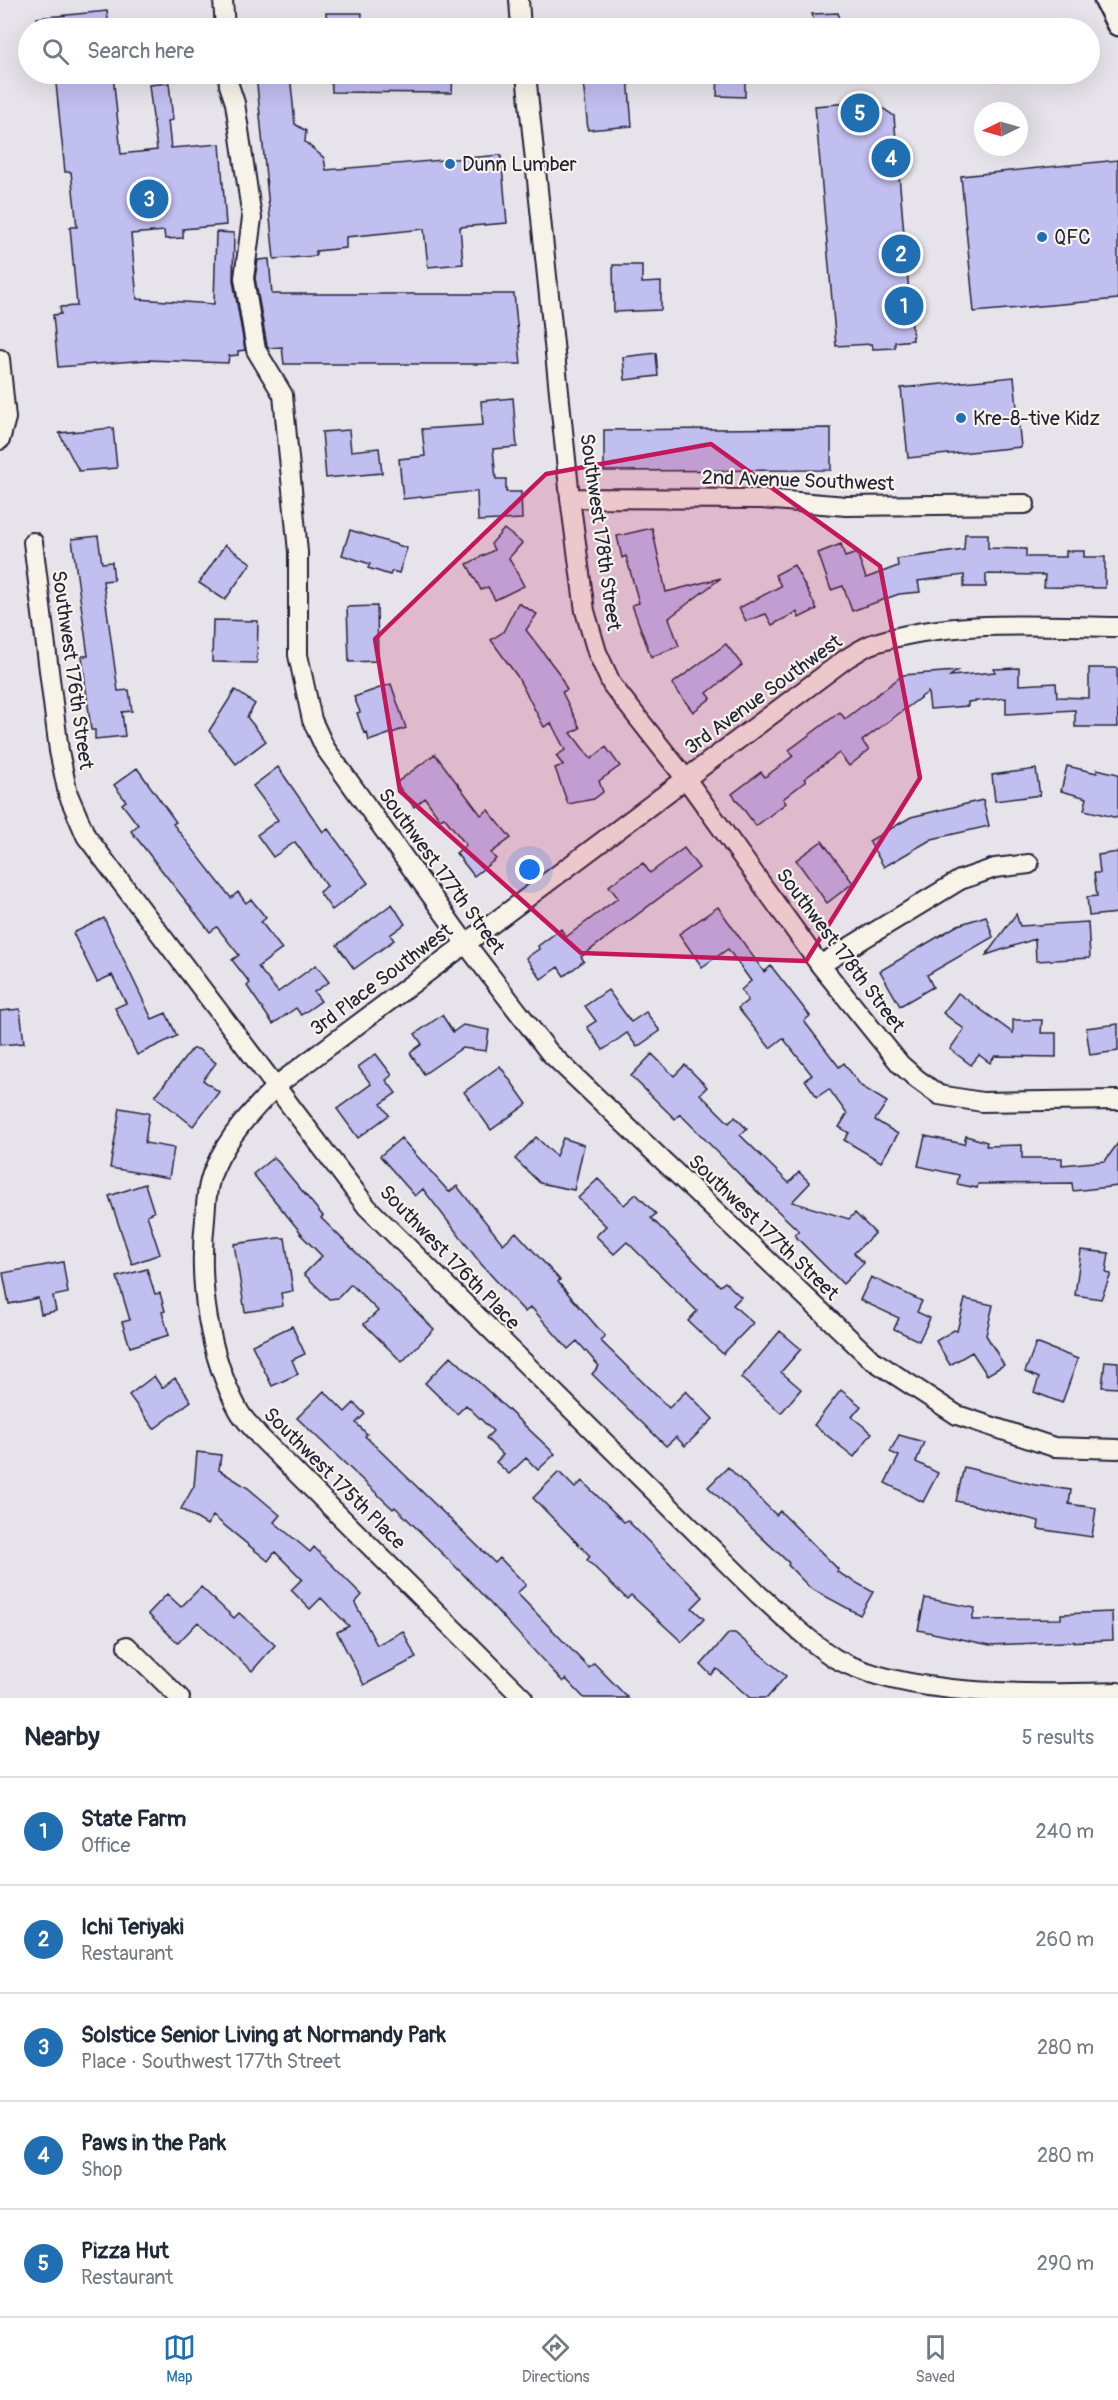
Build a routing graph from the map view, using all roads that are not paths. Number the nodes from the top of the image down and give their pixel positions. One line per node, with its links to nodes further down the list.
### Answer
1 (223, 0): 4 (street)
2 (519, 0): 5 (street)
3 (1106, 0): 6 (street)
4 (224, 18)
5 (520, 18)
6 (1118, 24)
7 (229, 84): 18 (street, Southwest 177th Street)
8 (527, 84): 11 (street, Southwest 178th Street)
9 (0, 359): 10 (street)
10 (0, 440)
11 (570, 498): 12 (street, 2nd Avenue Southwest); 15 (street, Southwest 178th Street)
12 (1025, 504)
13 (33, 542): 16 (street, Southwest 176th Street)
14 (1118, 627): 15 (street, 3rd Avenue Southwest)
15 (686, 779): 18 (street, 3rd Place Southwest); 19 (street, Southwest 178th Street)
16 (86, 836): 20 (street, Southwest 176th Place)
17 (1029, 864): 19 (street)
18 (466, 944): 20 (street, 3rd Place Southwest); 22 (street, Southwest 177th Street)
19 (820, 964): 21 (street, Southwest 178th Street)
20 (277, 1085): 25 (street, Southwest 176th Place); 27 (street, Southwest 175th Place)
21 (1118, 1100)
22 (1118, 1449)
23 (127, 1646): 26 (street)
24 (1118, 1692): 25 (street, Southwest 176th Place)
25 (981, 1696)
26 (180, 1698)
27 (523, 1698)

